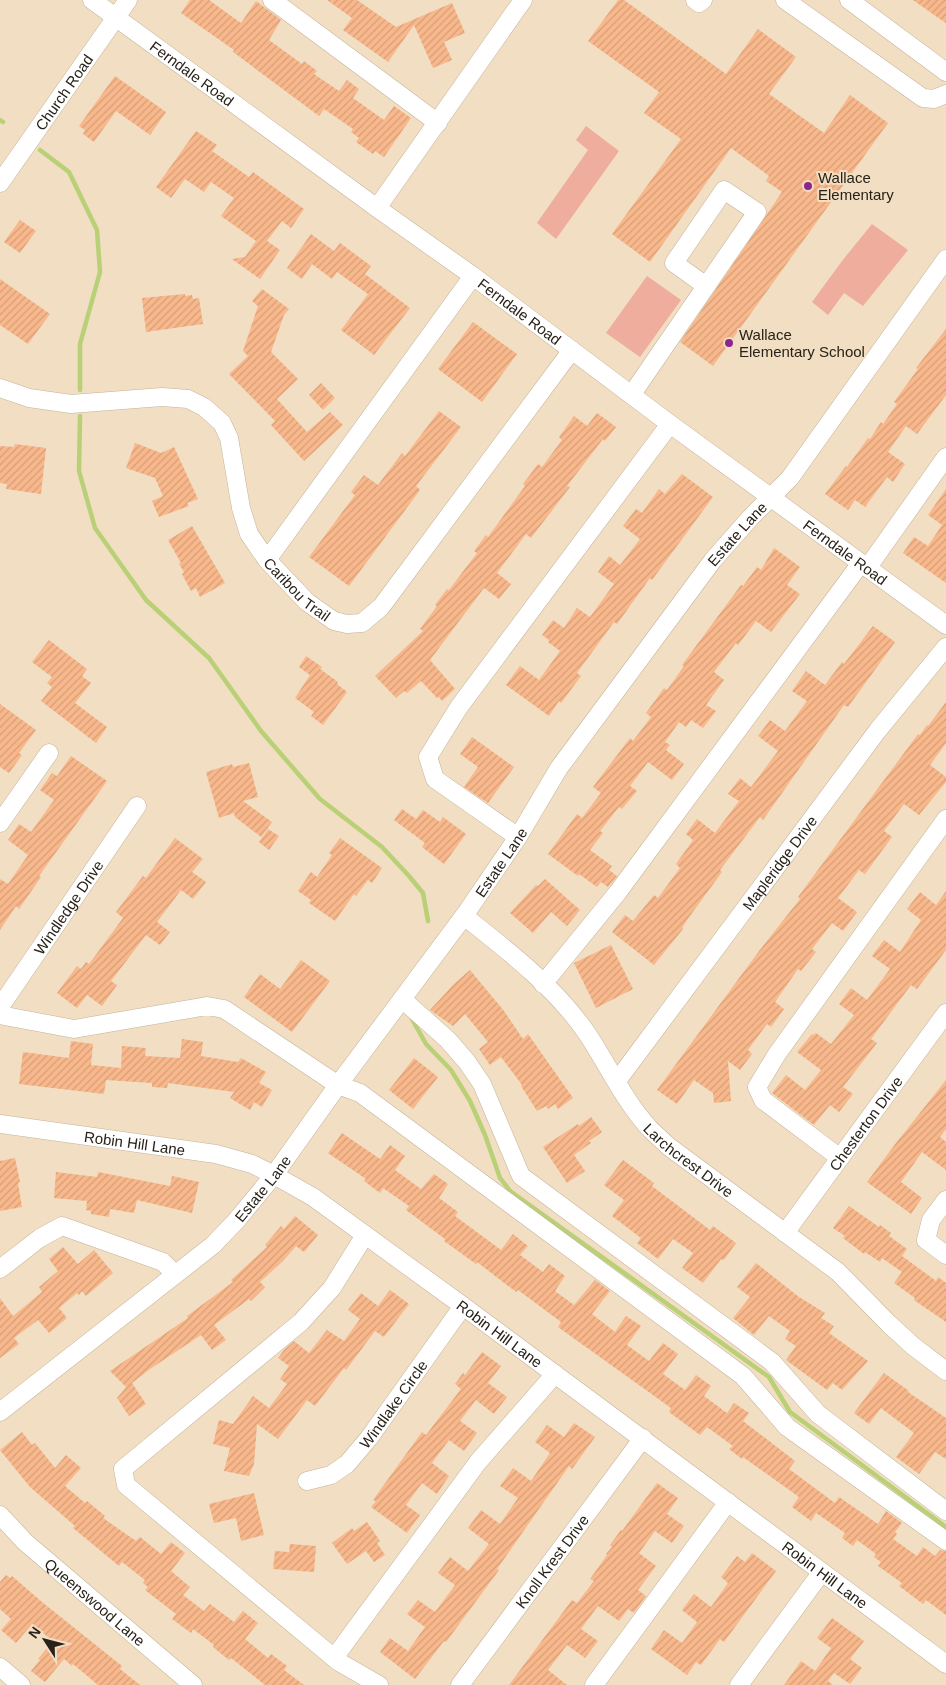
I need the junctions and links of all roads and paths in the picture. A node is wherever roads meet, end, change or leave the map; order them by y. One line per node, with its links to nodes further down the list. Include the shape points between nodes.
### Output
1 (92, 0): 9 (street, Ferndale Road)
2 (128, 0): 9 (street, Church Road)
3 (272, 0): 12 (street)
4 (523, 0): 12 (street)
5 (695, 0): 6 (street, via 699,3)
6 (703, 0)
7 (785, 0): 11 (street, via 923,98 934,99)
8 (849, 0): 10 (street)
9 (116, 18): 13 (street, Church Road); 14 (street, Ferndale Road)
10 (946, 72)
11 (946, 94)
12 (438, 123): 14 (street)
13 (0, 183)
14 (377, 208): 16 (street, Ferndale Road)
15 (946, 259): 23 (street, Estate Lane, via 790,478)
16 (473, 276): 18 (street, Ferndale Road); 24 (street)
17 (706, 286): 17 (street, via 757,212 724,190 674,263); 20 (street)
18 (572, 350): 20 (street, Ferndale Road); 24 (street, Caribou Trail, via 382,608 362,623 334,621 308,602)
19 (0, 388): 24 (street, Caribou Trail, via 29,398 72,404 162,397 188,398 204,407 222,423 229,438 240,508 249,534)
20 (632, 394): 21 (street, Ferndale Road)
21 (670, 424): 23 (street, Ferndale Road); 32 (street, via 459,707 428,757 434,779)
22 (946, 457): 25 (street)
23 (771, 498): 25 (street, Ferndale Road); 32 (street, Estate Lane, via 713,560 559,768)
24 (267, 560)
25 (865, 565): 26 (street, Ferndale Road); 34 (street, via 618,892)
26 (946, 625)
27 (946, 647): 39 (street, Mapleridge Drive, via 878,730)
28 (48, 753): 31 (street)
29 (137, 806): 36 (street, Windledge Drive)
30 (946, 819): 42 (street, via 757,1086 763,1100)
31 (0, 823)
32 (518, 837): 33 (street, Estate Lane)
33 (464, 916): 34 (street, Larchcrest Drive, via 521,961); 35 (street, Estate Lane)
34 (543, 984): 39 (street, Larchcrest Drive, via 585,1031)
35 (402, 999): 40 (street, Estate Lane); 57 (street, via 448,1040 477,1076 521,1176 772,1362 818,1414)
36 (0, 1007)
37 (946, 1013): 42 (street, Chesterton Drive)
38 (0, 1015): 40 (street, via 74,1029 208,1006 224,1008)
39 (617, 1081): 45 (street, Larchcrest Drive, via 648,1127 668,1146)
40 (338, 1086): 43 (street, Estate Lane); 59 (street, via 360,1093 742,1376 788,1427)
41 (0, 1124): 43 (street, Robin Hill Lane, via 216,1154 252,1164)
42 (840, 1158): 45 (street, Chesterton Drive)
43 (274, 1175): 46 (street, Robin Hill Lane, via 313,1197); 49 (street, Estate Lane, via 214,1245)
44 (946, 1200): 47 (street, via 931,1220 926,1240)
45 (786, 1233): 51 (street, Larchcrest Drive, via 838,1272 913,1346)
46 (365, 1235): 50 (street, Robin Hill Lane); 61 (street, via 332,1288 301,1322 123,1469 126,1485)
47 (946, 1255)
48 (0, 1269): 49 (street, via 40,1238 62,1226 163,1262)
49 (175, 1274): 53 (street, Estate Lane)
50 (463, 1306): 52 (street, Robin Hill Lane); 55 (street, Windlake Circle, via 347,1464 331,1475)
51 (946, 1371)
52 (555, 1374): 54 (street, Robin Hill Lane); 61 (street, via 478,1462)
53 (0, 1412)
54 (642, 1438): 56 (street, Robin Hill Lane); 67 (street, Knoll Krest Drive)
55 (307, 1481)
56 (728, 1502): 60 (street, Robin Hill Lane); 68 (street)
57 (946, 1511)
58 (0, 1515): 65 (street, Queenswood Lane, via 25,1542)
59 (946, 1542)
60 (821, 1572): 62 (street, Robin Hill Lane); 69 (street)
61 (334, 1658): 66 (street)
62 (946, 1664)
63 (0, 1667): 64 (street)
64 (21, 1685)
65 (193, 1685)
66 (379, 1685)
67 (460, 1685)
68 (594, 1685)
69 (739, 1685)

